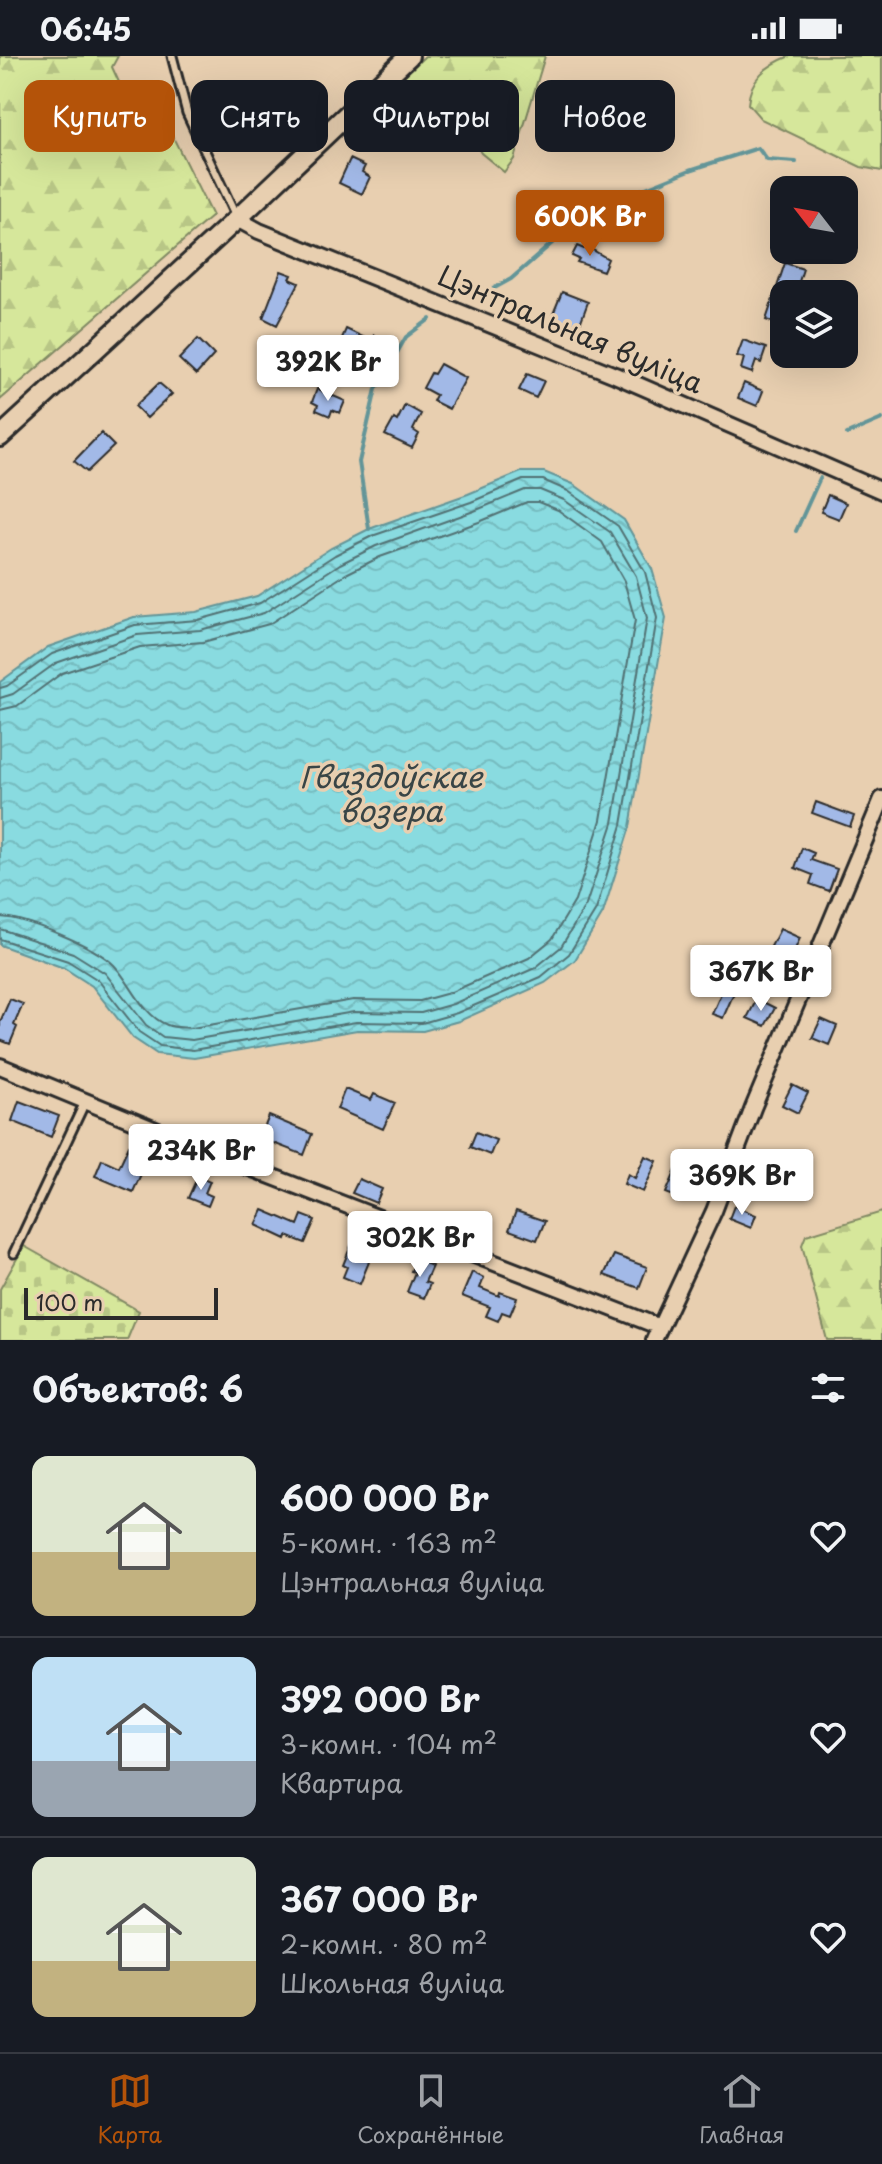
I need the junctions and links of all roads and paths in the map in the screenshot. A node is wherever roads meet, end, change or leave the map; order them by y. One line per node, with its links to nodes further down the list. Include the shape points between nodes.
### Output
1 (172, 56): 3 (lane, via 187,113)
2 (409, 56): 3 (street)
3 (237, 219): 4 (street); 5 (street, Цэнтральная вуліца)
4 (0, 437)
5 (882, 491)
6 (882, 799): 10 (street, via 714,1211)
7 (0, 1066): 8 (street)
8 (85, 1102): 9 (lane); 10 (street)
9 (14, 1253)
10 (657, 1334)

